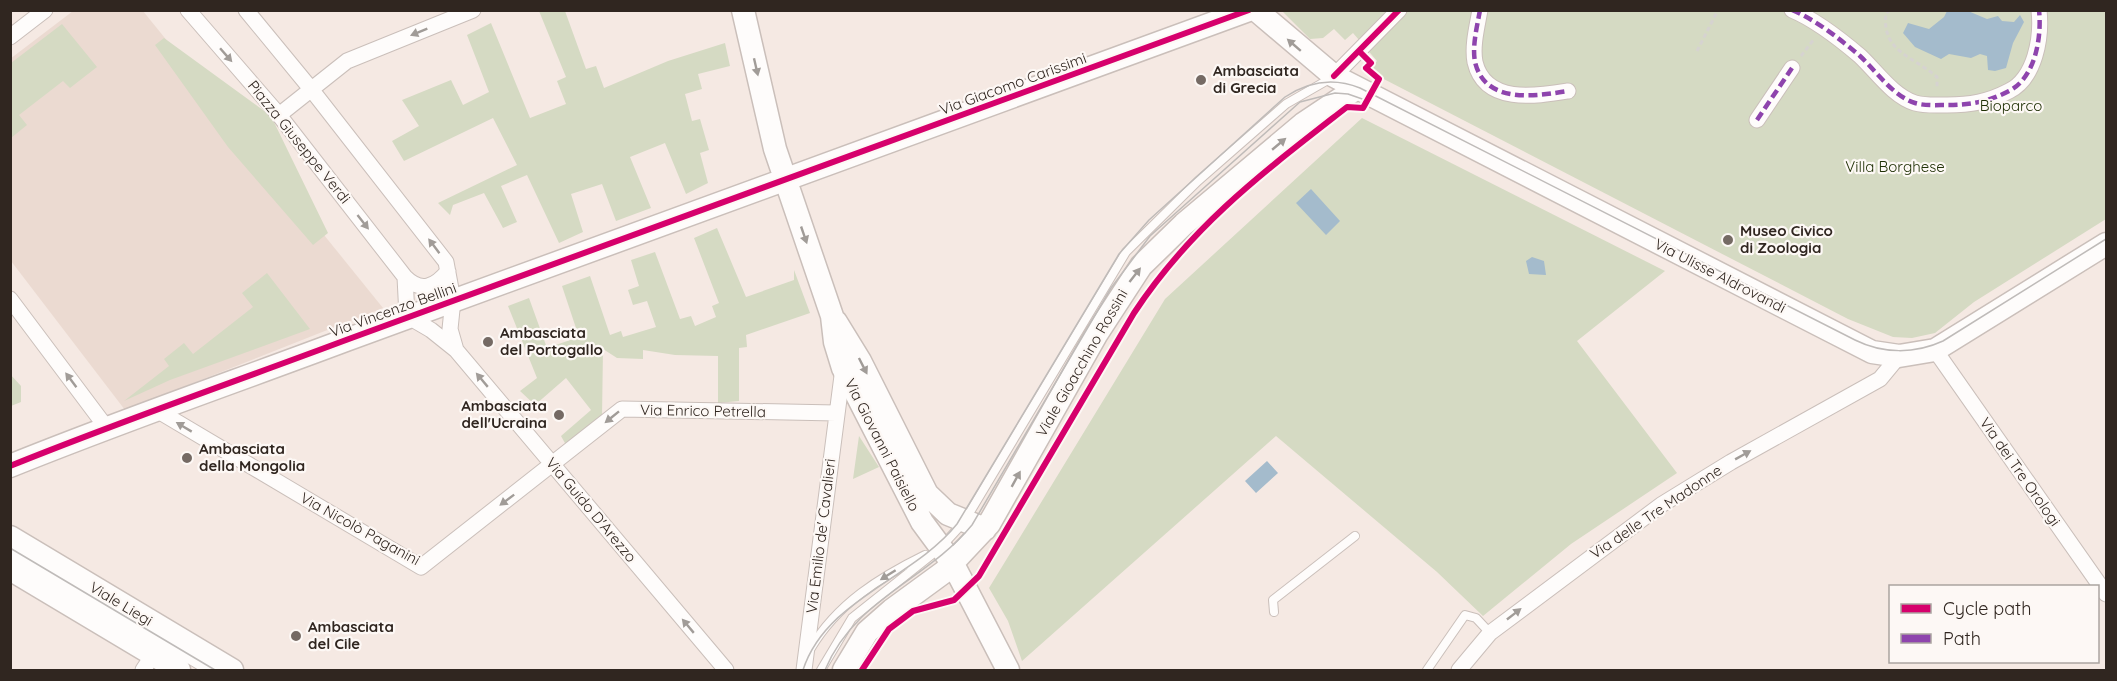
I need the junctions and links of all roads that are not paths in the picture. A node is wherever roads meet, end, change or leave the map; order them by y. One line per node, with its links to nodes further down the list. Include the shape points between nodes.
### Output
1 (45, 10): 12 (street)
2 (188, 10): 18 (street, Piazza Giuseppe Verdi, one-way to 18)
3 (246, 10): 16 (street)
4 (473, 10): 16 (street, one-way to 16, via 347,61)
5 (743, 10): 20 (street, Via Giovanni Paisiello, one-way to 20)
6 (1249, 10): 20 (street, Via Giacomo Carissimi)
7 (1256, 10): 14 (street, Via Ulisse Aldrovandi, one-way to 7)
8 (1399, 10): 14 (street)
9 (1480, 10): 17 (street, via 1475,63 1491,87 1528,98)
10 (1792, 10): 11 (street, via 1859,56 1900,94 1931,105 1982,102 2026,78 2038,39)
11 (2039, 10)
12 (10, 36)
13 (1792, 68): 19 (street)
14 (1334, 76): 15 (street, Via Ulisse Aldrovandi); 37 (lane, Viale Gioacchino Rossini, via 1286,104 1198,181 1126,252)
15 (1357, 88): 30 (street, Via Ulisse Aldrovandi, via 1846,341 1872,352); 37 (street, Viale Gioacchino Rossini, one-way to 15, via 1000,508 1096,335 1141,266 1184,224 1303,124)
16 (311, 89): 18 (street); 22 (street, one-way to 16, via 436,248)
17 (1568, 91)
18 (279, 115): 23 (street, Piazza Giuseppe Verdi, one-way to 23)
19 (1757, 120)
20 (784, 180): 25 (street, Via Vincenzo Bellini); 27 (street, Via Giovanni Paisiello, one-way to 27)
21 (2103, 251): 29 (street, Via Ulisse Aldrovandi)
22 (448, 271): 23 (street, via 426,287); 25 (street)
23 (405, 277): 26 (street)
24 (10, 298): 34 (street, one-way to 24)
25 (453, 300): 26 (street, Via Vincenzo Bellini); 28 (street, via 450,329)
26 (407, 316): 28 (street, Via Guido D'Arezzo); 32 (street, Via Vincenzo Bellini)
27 (832, 316): 31 (street, Via Giovanni Paisiello); 37 (street, Via Giovanni Paisiello, one-way to 37, via 852,346 927,494 944,511)
28 (456, 350): 35 (street, Via Guido D'Arezzo, one-way to 28)
29 (1935, 350): 30 (street, Via Ulisse Aldrovandi); 43 (street, Via dei Tre Orologi)
30 (1899, 356): 45 (street, Via delle Tre Madonne, one-way to 30, via 1661,505 1880,380)
31 (843, 368): 33 (street, Via Emilio de' Cavalieri); 41 (street, Via Giovanni Paisiello, via 922,522)
32 (155, 409): 34 (street, Via Vincenzo Bellini); 35 (street, Via Nicolò Paganini, one-way to 32, via 421,567)
33 (836, 413): 35 (street, Via Enrico Petrella, one-way to 35, via 622,409); 47 (street, Via Emilio de' Cavalieri)
34 (106, 427): 36 (street, Via Vincenzo Bellini)
35 (554, 465): 51 (street, Via Guido D'Arezzo, one-way to 35)
36 (10, 466)
37 (974, 525): 41 (street, Viale Gioacchino Rossini)
38 (1355, 536): 44 (lane, via 1273,600)
39 (10, 537): 50 (street, Viale Liegi)
40 (10, 553): 49 (lane, Viale Liegi)
41 (946, 556): 47 (lane, Viale Gioacchino Rossini, one-way to 47, via 895,571 849,602 830,620); 52 (lane, Viale Gioacchino Rossini, via 852,618); 53 (street, Viale Gioacchino Rossini, via 867,632); 54 (street, Via Giovanni Paisiello)
42 (10, 569): 46 (street, Viale Liegi)
43 (2106, 594)
44 (1274, 612)
45 (1490, 633): 55 (lane, via 1476,618 1465,615); 56 (street, Via delle Tre Madonne)
46 (148, 663): 48 (street, Viale Liegi)
47 (805, 664)
48 (179, 670)
49 (207, 670)
50 (232, 670)
51 (726, 670)
52 (821, 670)
53 (844, 670)
54 (1008, 670)
55 (1427, 670)
56 (1459, 670)

